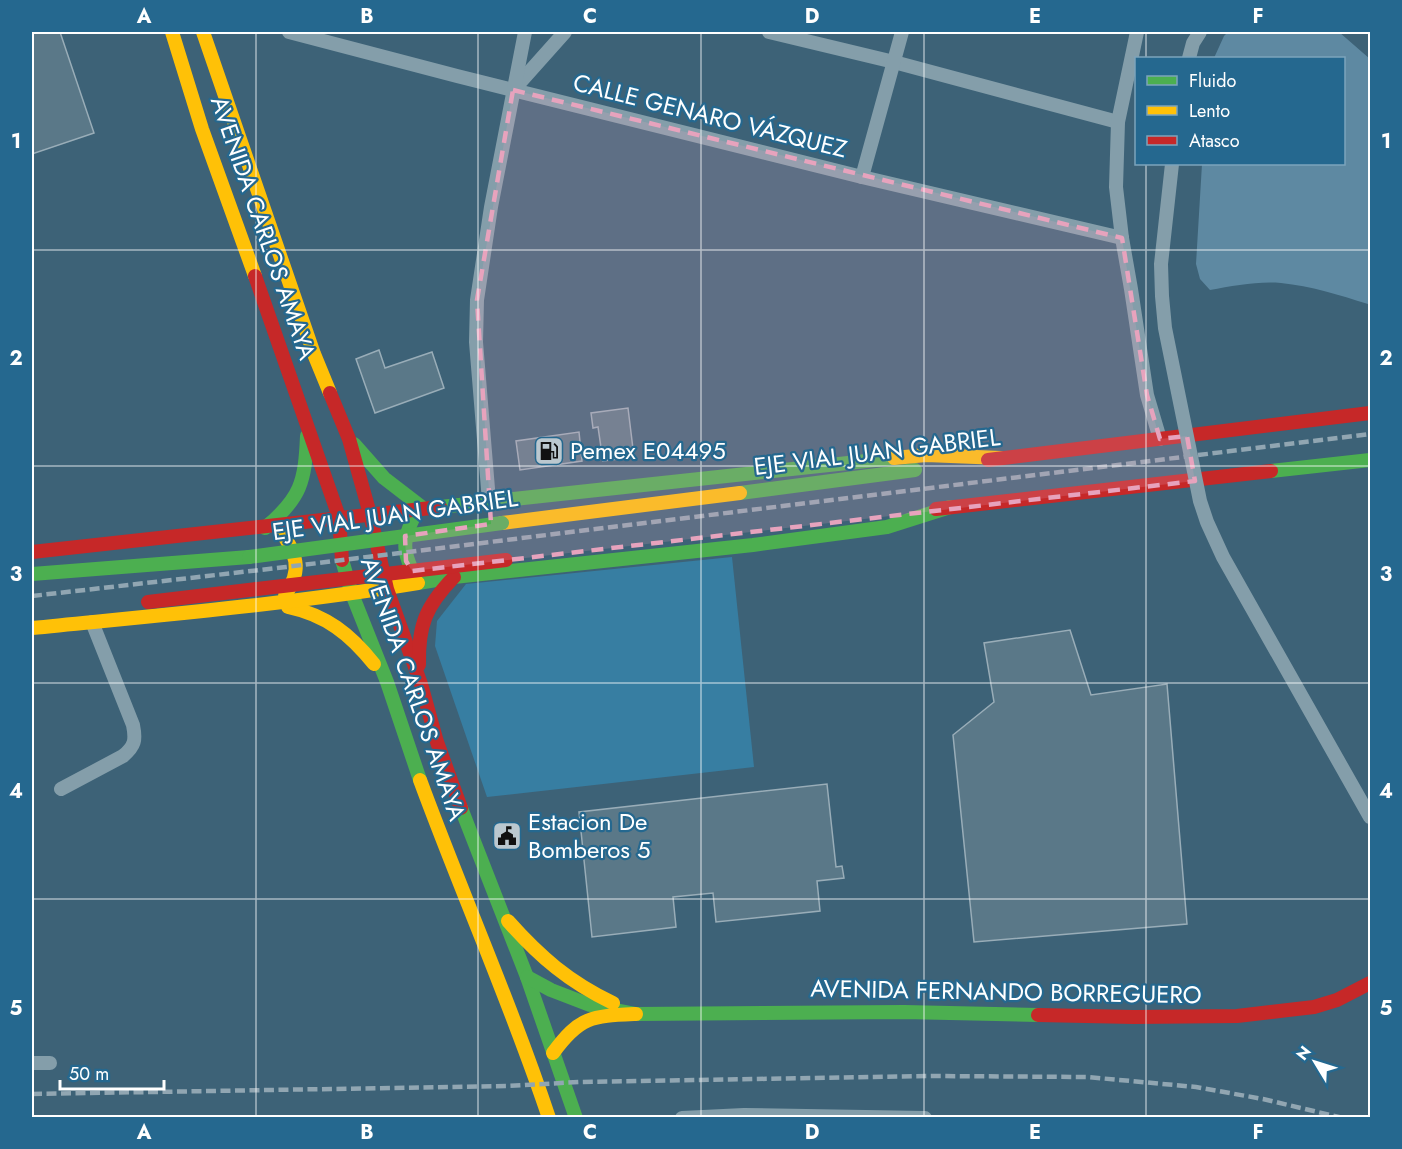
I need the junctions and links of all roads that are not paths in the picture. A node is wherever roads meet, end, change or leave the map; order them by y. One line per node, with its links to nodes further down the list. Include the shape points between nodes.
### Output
1 (172, 32): 18 (main road, AVENIDA CARLOS AMAYA, via 202,129)
2 (203, 32): 19 (main road, AVENIDA CARLOS AMAYA, via 314,354)
3 (289, 32): 12 (street, CALLE GENARO VÁZQUEZ)
4 (525, 32): 12 (street)
5 (565, 32): 12 (street)
6 (769, 32): 11 (street)
7 (902, 32): 11 (street)
8 (1137, 32): 13 (street)
9 (1200, 32): 10 (street)
10 (1189, 57)
11 (894, 62): 13 (street); 15 (street)
12 (513, 90): 15 (street, CALLE GENARO VÁZQUEZ); 23 (street, via 477,300 476,342)
13 (1118, 122): 16 (street, via 1116,187)
14 (1172, 165): 47 (street, bridge, via 1161,264 1162,296 1200,501 1223,557)
15 (862, 177): 16 (street, CALLE GENARO VÁZQUEZ)
16 (1122, 238): 20 (street, via 1147,395)
17 (1371, 413): 20 (main road, EJE VIAL JUAN GABRIEL)
18 (308, 424): 27 (main road, AVENIDA CARLOS AMAYA); 28 (main road, via 302,486)
19 (349, 439): 25 (main road, via 384,478); 26 (main road, AVENIDA CARLOS AMAYA)
20 (1160, 439): 21 (main road, EJE VIAL JUAN GABRIEL)
21 (1001, 458): 23 (main road, via 926,455); 32 (main road, EJE VIAL JUAN GABRIEL, bridge, via 249,557)
22 (1371, 460): 24 (main road)
23 (489, 501): 25 (main road)
24 (950, 507): 29 (main road); 33 (main road, via 887,527)
25 (420, 509): 26 (main road); 34 (main road, via 406,532 403,546)
26 (370, 514): 27 (main road); 35 (main road, AVENIDA CARLOS AMAYA)
27 (339, 517): 28 (main road); 36 (main road, AVENIDA CARLOS AMAYA, via 342,560)
28 (271, 527): 31 (main road); 38 (main road, via 296,558 297,570 292,586)
29 (778, 528)
30 (628, 544): 37 (main road, bridge)
31 (32, 552)
32 (32, 574)
33 (454, 578): 34 (main road); 43 (main road, via 427,609 418,648)
34 (418, 583): 35 (main road)
35 (387, 589): 36 (main road); 43 (main road, AVENIDA CARLOS AMAYA)
36 (352, 594): 38 (main road); 42 (main road, AVENIDA CARLOS AMAYA)
37 (138, 603)
38 (274, 604): 40 (main road); 42 (main road, via 319,614 336,624 349,634)
39 (32, 615): 40 (main road)
40 (91, 615): 41 (main road); 46 (street, via 136,739 123,756)
41 (32, 628)
42 (387, 682): 45 (main road, AVENIDA CARLOS AMAYA)
43 (421, 684): 44 (main road, AVENIDA CARLOS AMAYA)
44 (437, 742): 45 (main road); 48 (main road, AVENIDA CARLOS AMAYA)
45 (410, 753): 49 (main road, AVENIDA CARLOS AMAYA)
46 (61, 789)
47 (1371, 817)
48 (477, 854): 49 (main road); 51 (main road, AVENIDA CARLOS AMAYA)
49 (451, 864): 50 (main road, AVENIDA CARLOS AMAYA)
50 (465, 898): 52 (main road, via 503,956); 58 (main road, AVENIDA CARLOS AMAYA)
51 (502, 915): 52 (main road, AVENIDA CARLOS AMAYA); 54 (main road, via 532,949 575,984)
52 (527, 977): 54 (main road, via 590,1005); 55 (main road, AVENIDA CARLOS AMAYA)
53 (1371, 983): 54 (main road, AVENIDA FERNANDO BORREGUERO, via 1314,1007 1237,1016)
54 (636, 1014): 55 (main road, via 584,1019 570,1029)
55 (553, 1053): 59 (main road, AVENIDA CARLOS AMAYA)
56 (32, 1063): 57 (street)
57 (50, 1063)
58 (549, 1118)
59 (576, 1118)
60 (681, 1118): 61 (street)
61 (925, 1118)

